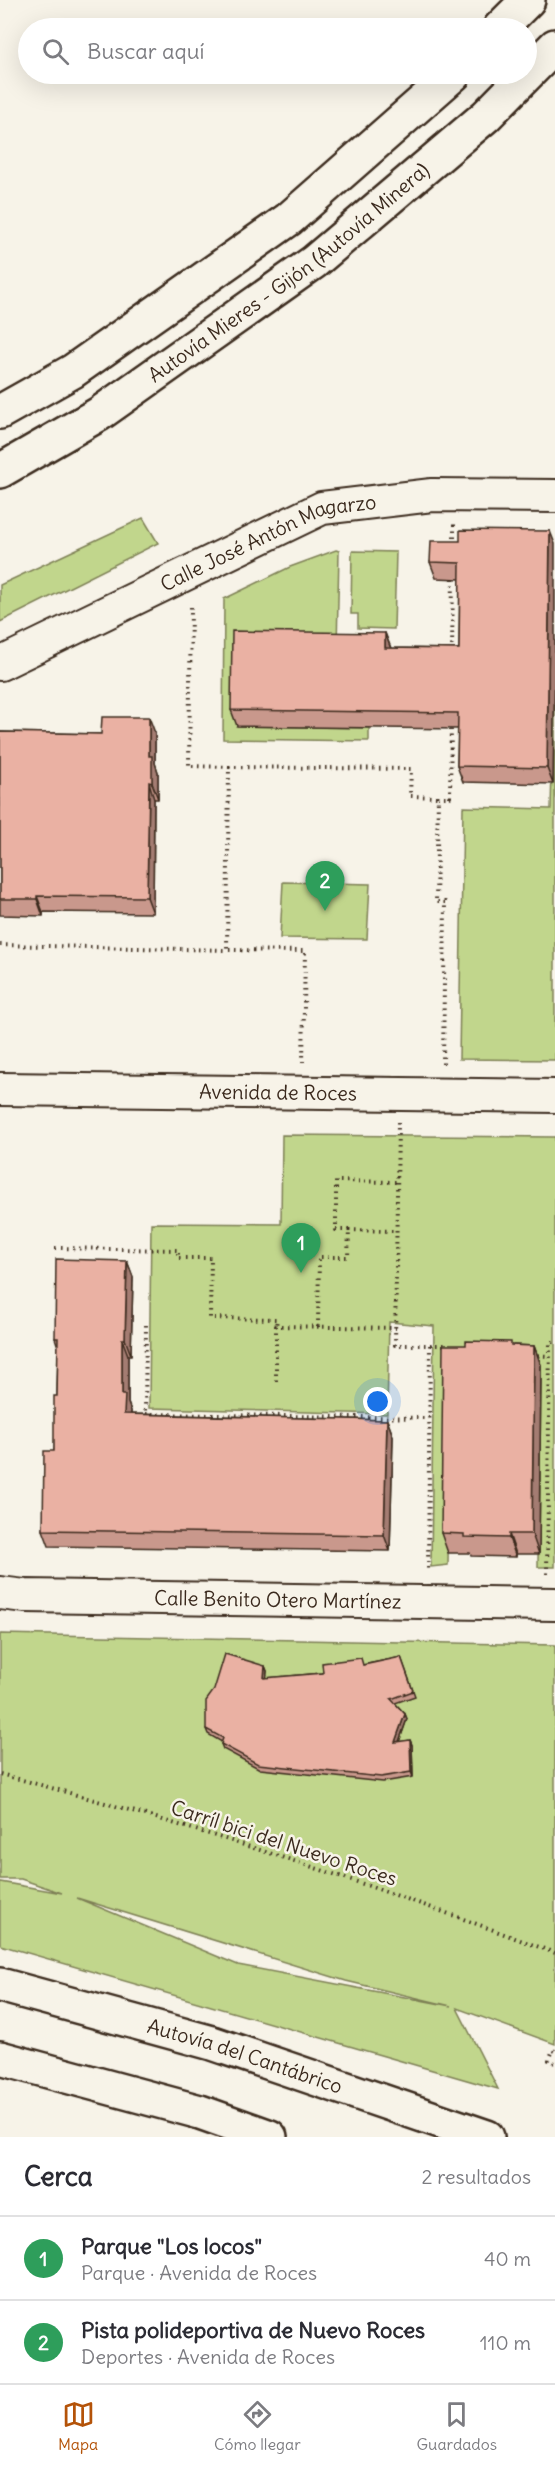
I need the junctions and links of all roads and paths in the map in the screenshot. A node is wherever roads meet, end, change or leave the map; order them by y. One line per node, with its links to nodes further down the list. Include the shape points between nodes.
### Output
1 (528, 0): 2 (highway)
2 (510, 18)
3 (555, 46): 4 (highway, Autovía Mieres - Gijón (Autovía Minera))
4 (537, 64)
5 (443, 84): 7 (highway, via 289,219 73,371)
6 (518, 84): 8 (highway, Autovía Mieres - Gijón (Autovía Minera), via 486,116 314,262 99,414)
7 (0, 412)
8 (0, 471)
9 (555, 496): 15 (street, Calle José Antón Magarzo, via 432,495 322,508)
10 (454, 524): 11 (path)
11 (453, 547)
12 (453, 571): 14 (path)
13 (191, 607): 17 (path, via 189,766)
14 (452, 654)
15 (0, 664)
16 (451, 714): 18 (path, via 450,796)
17 (229, 766): 18 (path, via 411,769 410,796); 20 (path)
18 (438, 796): 22 (path, via 436,902 446,902)
19 (0, 945): 20 (path)
20 (227, 950): 21 (path, via 305,951)
21 (303, 1062)
22 (443, 1064)
23 (0, 1089): 24 (street, Avenida de Roces)
24 (555, 1096)
25 (398, 1121): 26 (path)
26 (397, 1182): 27 (path, via 336,1181 336,1230); 28 (path)
27 (349, 1230): 28 (path); 32 (path, via 348,1257 319,1257)
28 (396, 1231): 33 (path)
29 (55, 1248): 31 (path, via 178,1250 178,1258 211,1258 210,1318 277,1319)
30 (146, 1325): 40 (path, via 145,1414)
31 (276, 1326): 32 (path); 39 (path)
32 (318, 1327): 33 (path)
33 (396, 1328): 35 (path, via 395,1345)
34 (555, 1342): 38 (path, via 550,1342)
35 (430, 1345): 36 (path); 40 (path)
36 (451, 1345)
37 (527, 1355): 38 (path)
38 (550, 1356): 42 (path)
39 (276, 1381)
40 (429, 1418): 41 (path)
41 (428, 1572)
42 (547, 1574)
43 (0, 1593): 44 (street, Calle Benito Otero Martínez)
44 (555, 1604)
45 (0, 1774): 46 (path, Carríl bici del Nuevo Roces, via 110,1803 410,1899)
46 (555, 1953)
47 (0, 1985): 52 (highway, Autovía del Cantábrico, via 212,2043)
48 (555, 2051): 50 (path, via 549,2060)
49 (0, 2058): 51 (highway, via 200,2112)
50 (555, 2063)
51 (270, 2137)
52 (487, 2137)

